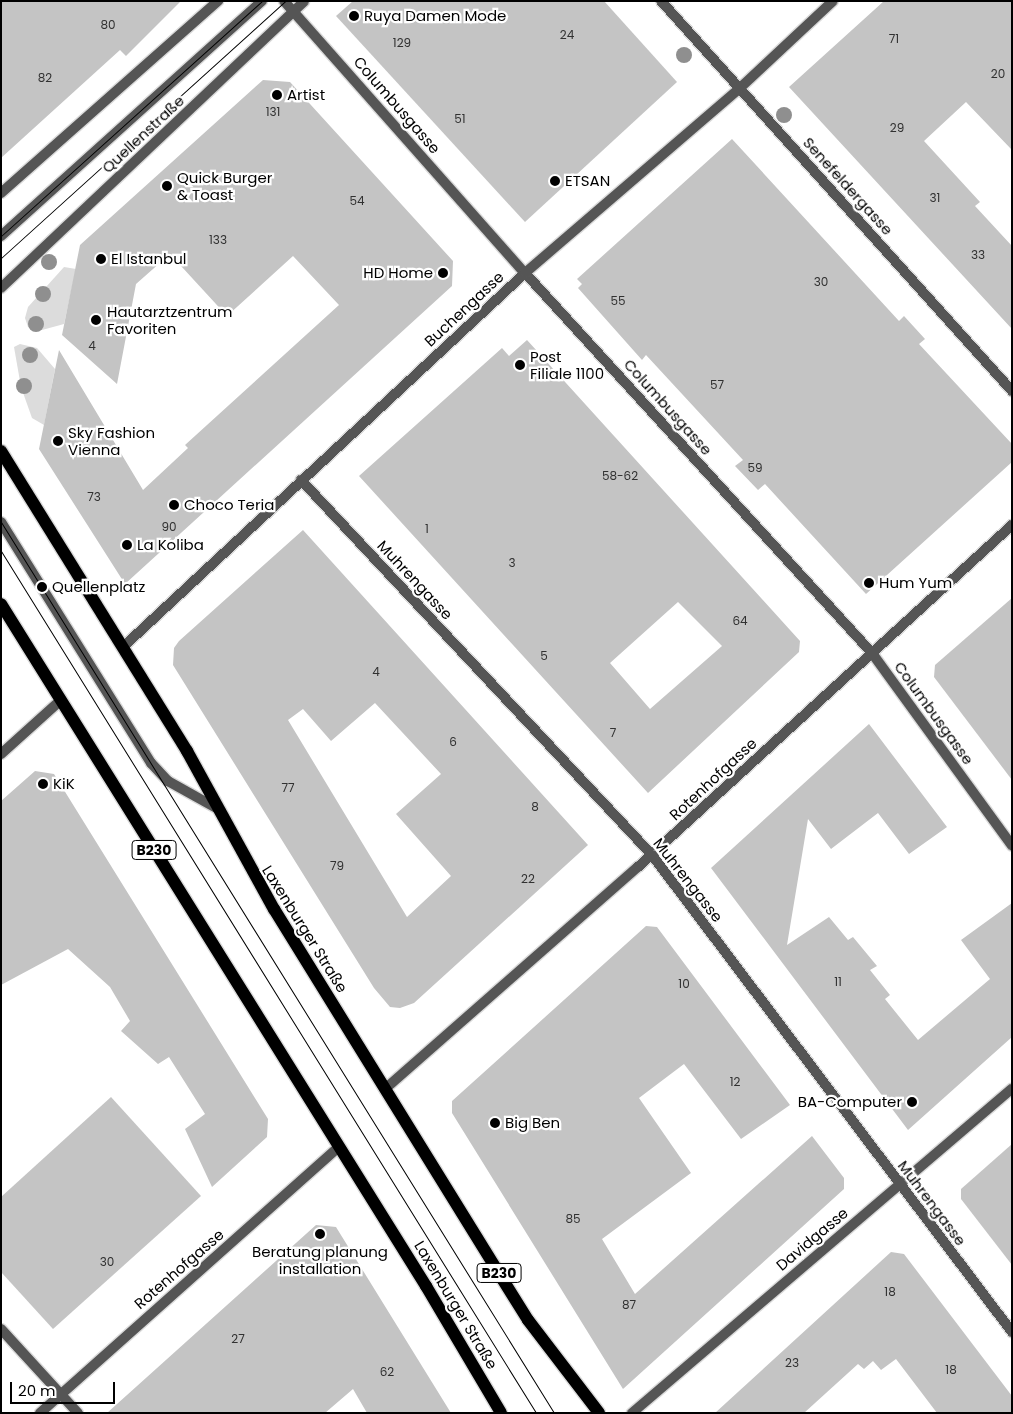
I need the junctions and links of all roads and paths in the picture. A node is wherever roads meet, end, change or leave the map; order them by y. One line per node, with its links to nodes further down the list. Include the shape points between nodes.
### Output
1 (218, 1): 9 (street)
2 (262, 1): 10 (street)
3 (284, 1): 7 (street, Columbusgasse)
4 (304, 1): 7 (street, Quellenstraße)
5 (661, 1): 8 (street, Senefeldergasse)
6 (832, 1): 8 (street, Buchengasse)
7 (295, 12): 11 (street, Columbusgasse); 12 (street, Quellenstraße)
8 (740, 88): 11 (street, Buchengasse); 13 (street, Senefeldergasse)
9 (1, 193)
10 (1, 236)
11 (526, 273): 15 (street, Buchengasse); 20 (street, Columbusgasse)
12 (1, 288)
13 (1012, 391)
14 (1, 451): 19 (main road, Laxenburger Straße / B230)
15 (300, 480): 19 (street, Buchengasse); 25 (street, Muhrengasse)
16 (1, 522): 23 (street, via 151,764 168,781)
17 (1012, 525): 20 (street, Rotenhofgasse)
18 (1, 604): 21 (main road, Laxenburger Straße / B230)
19 (123, 647): 23 (main road, Laxenburger Straße / B230)
20 (872, 653): 24 (street, Columbusgasse); 25 (street, Rotenhofgasse)
21 (61, 700): 22 (street); 28 (main road, Laxenburger Straße / B230)
22 (1, 754)
23 (218, 809): 26 (main road, Laxenburger Straße / B230, via 255,878)
24 (1012, 846)
25 (652, 855): 26 (street, Rotenhofgasse); 29 (street, Muhrengasse)
26 (385, 1089): 36 (main road, Laxenburger Straße / B230, via 528,1320)
27 (1012, 1089): 29 (street, Davidgasse)
28 (339, 1147): 32 (street, Rotenhofgasse); 35 (main road, Laxenburger Straße / B230)
29 (900, 1184): 31 (street, Muhrengasse); 37 (street, Davidgasse)
30 (1, 1329): 32 (street)
31 (1012, 1332)
32 (61, 1394): 33 (street, Rotenhofgasse); 34 (street)
33 (40, 1413)
34 (78, 1413)
35 (501, 1413)
36 (598, 1413)
37 (632, 1413)

